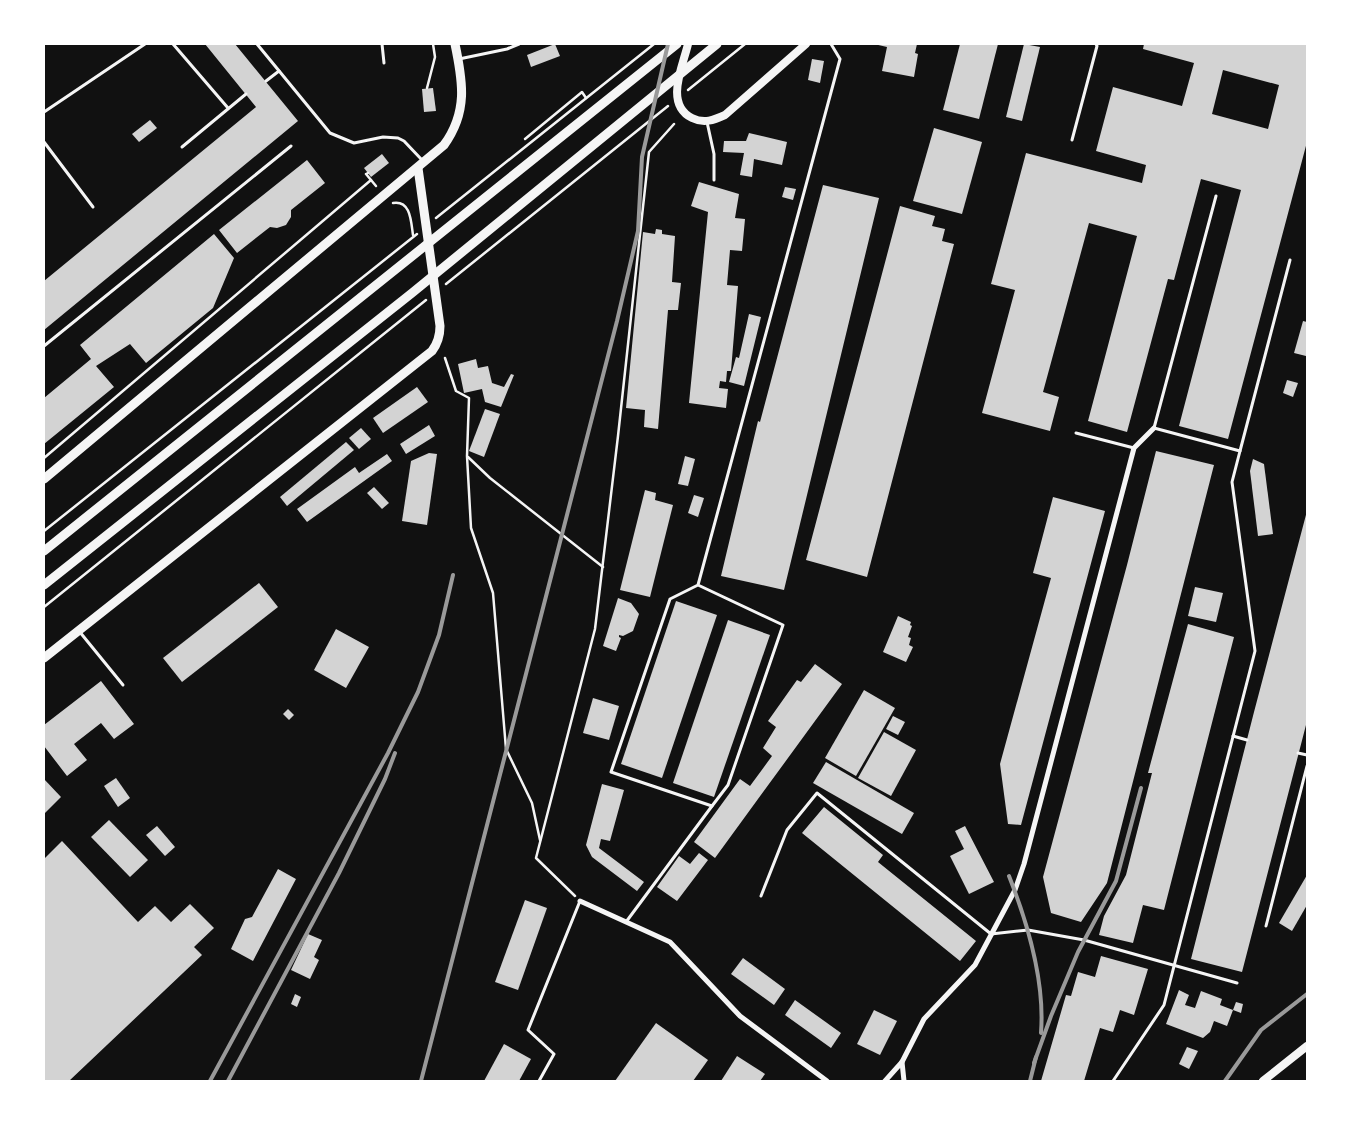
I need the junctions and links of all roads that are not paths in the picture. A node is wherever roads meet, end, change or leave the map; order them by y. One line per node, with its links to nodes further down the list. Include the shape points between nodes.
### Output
1 (145, 44): 19 (lane)
2 (173, 44): 18 (lane)
3 (257, 44): 15 (lane)
4 (382, 44): 14 (lane)
5 (455, 44): 13 (main road)
6 (519, 44): 13 (lane)
7 (676, 44): 36 (main road)
8 (688, 44): 20 (street, via 677,100 685,114 695,120)
9 (717, 44): 37 (main road, via 412,293)
10 (806, 44): 20 (street, via 725,115)
11 (831, 44): 38 (lane, via 840,59)
12 (1096, 44): 21 (lane)
13 (458, 59): 25 (main road, via 462,94 457,124 444,145)
14 (384, 63)
15 (279, 71): 16 (lane); 25 (lane, via 330,133 354,143 384,137 398,138 404,141)
16 (266, 81)
17 (246, 94): 18 (lane)
18 (228, 108): 24 (lane)
19 (44, 112)
20 (707, 121): 26 (lane, via 714,154)
21 (1072, 140)
22 (44, 142): 28 (lane)
23 (291, 146): 30 (lane)
24 (182, 147)
25 (421, 166): 35 (main road); 39 (main road, via 440,326 432,351)
26 (714, 180)
27 (1216, 196): 31 (lane)
28 (93, 207)
29 (1290, 260): 34 (lane)
30 (44, 346)
31 (1154, 428): 33 (street); 34 (lane)
32 (1076, 434): 33 (lane)
33 (1134, 448): 52 (street, via 1024,864)
34 (1240, 451): 42 (lane, via 1232,482 1255,651)
35 (44, 479)
36 (44, 551)
37 (44, 585)
38 (698, 585): 47 (lane, via 784,625 728,785); 47 (lane, via 670,599 611,772)
39 (78, 631): 40 (main road); 41 (lane)
40 (44, 658)
41 (123, 685)
42 (1233, 736): 43 (lane); 53 (lane)
43 (1247, 740)
44 (1298, 753): 45 (lane)
45 (1307, 755)
46 (1307, 766): 51 (lane)
47 (712, 806): 50 (lane)
48 (762, 896): 52 (lane, via 787,830 817,793)
49 (580, 901): 50 (street); 57 (lane, via 528,1030 554,1054)
50 (626, 922): 58 (street, via 670,942 740,1016)
51 (1266, 926)
52 (991, 934): 53 (lane, via 1028,930 1084,940); 56 (street, via 975,965 924,1019)
53 (1174, 965): 54 (lane); 61 (lane, via 1164,1005)
54 (1237, 982)
55 (1307, 1046): 62 (street)
56 (902, 1062): 59 (street); 60 (street)
57 (539, 1081)
58 (826, 1081)
59 (885, 1081)
60 (904, 1081)
61 (1113, 1081)
62 (1263, 1081)

